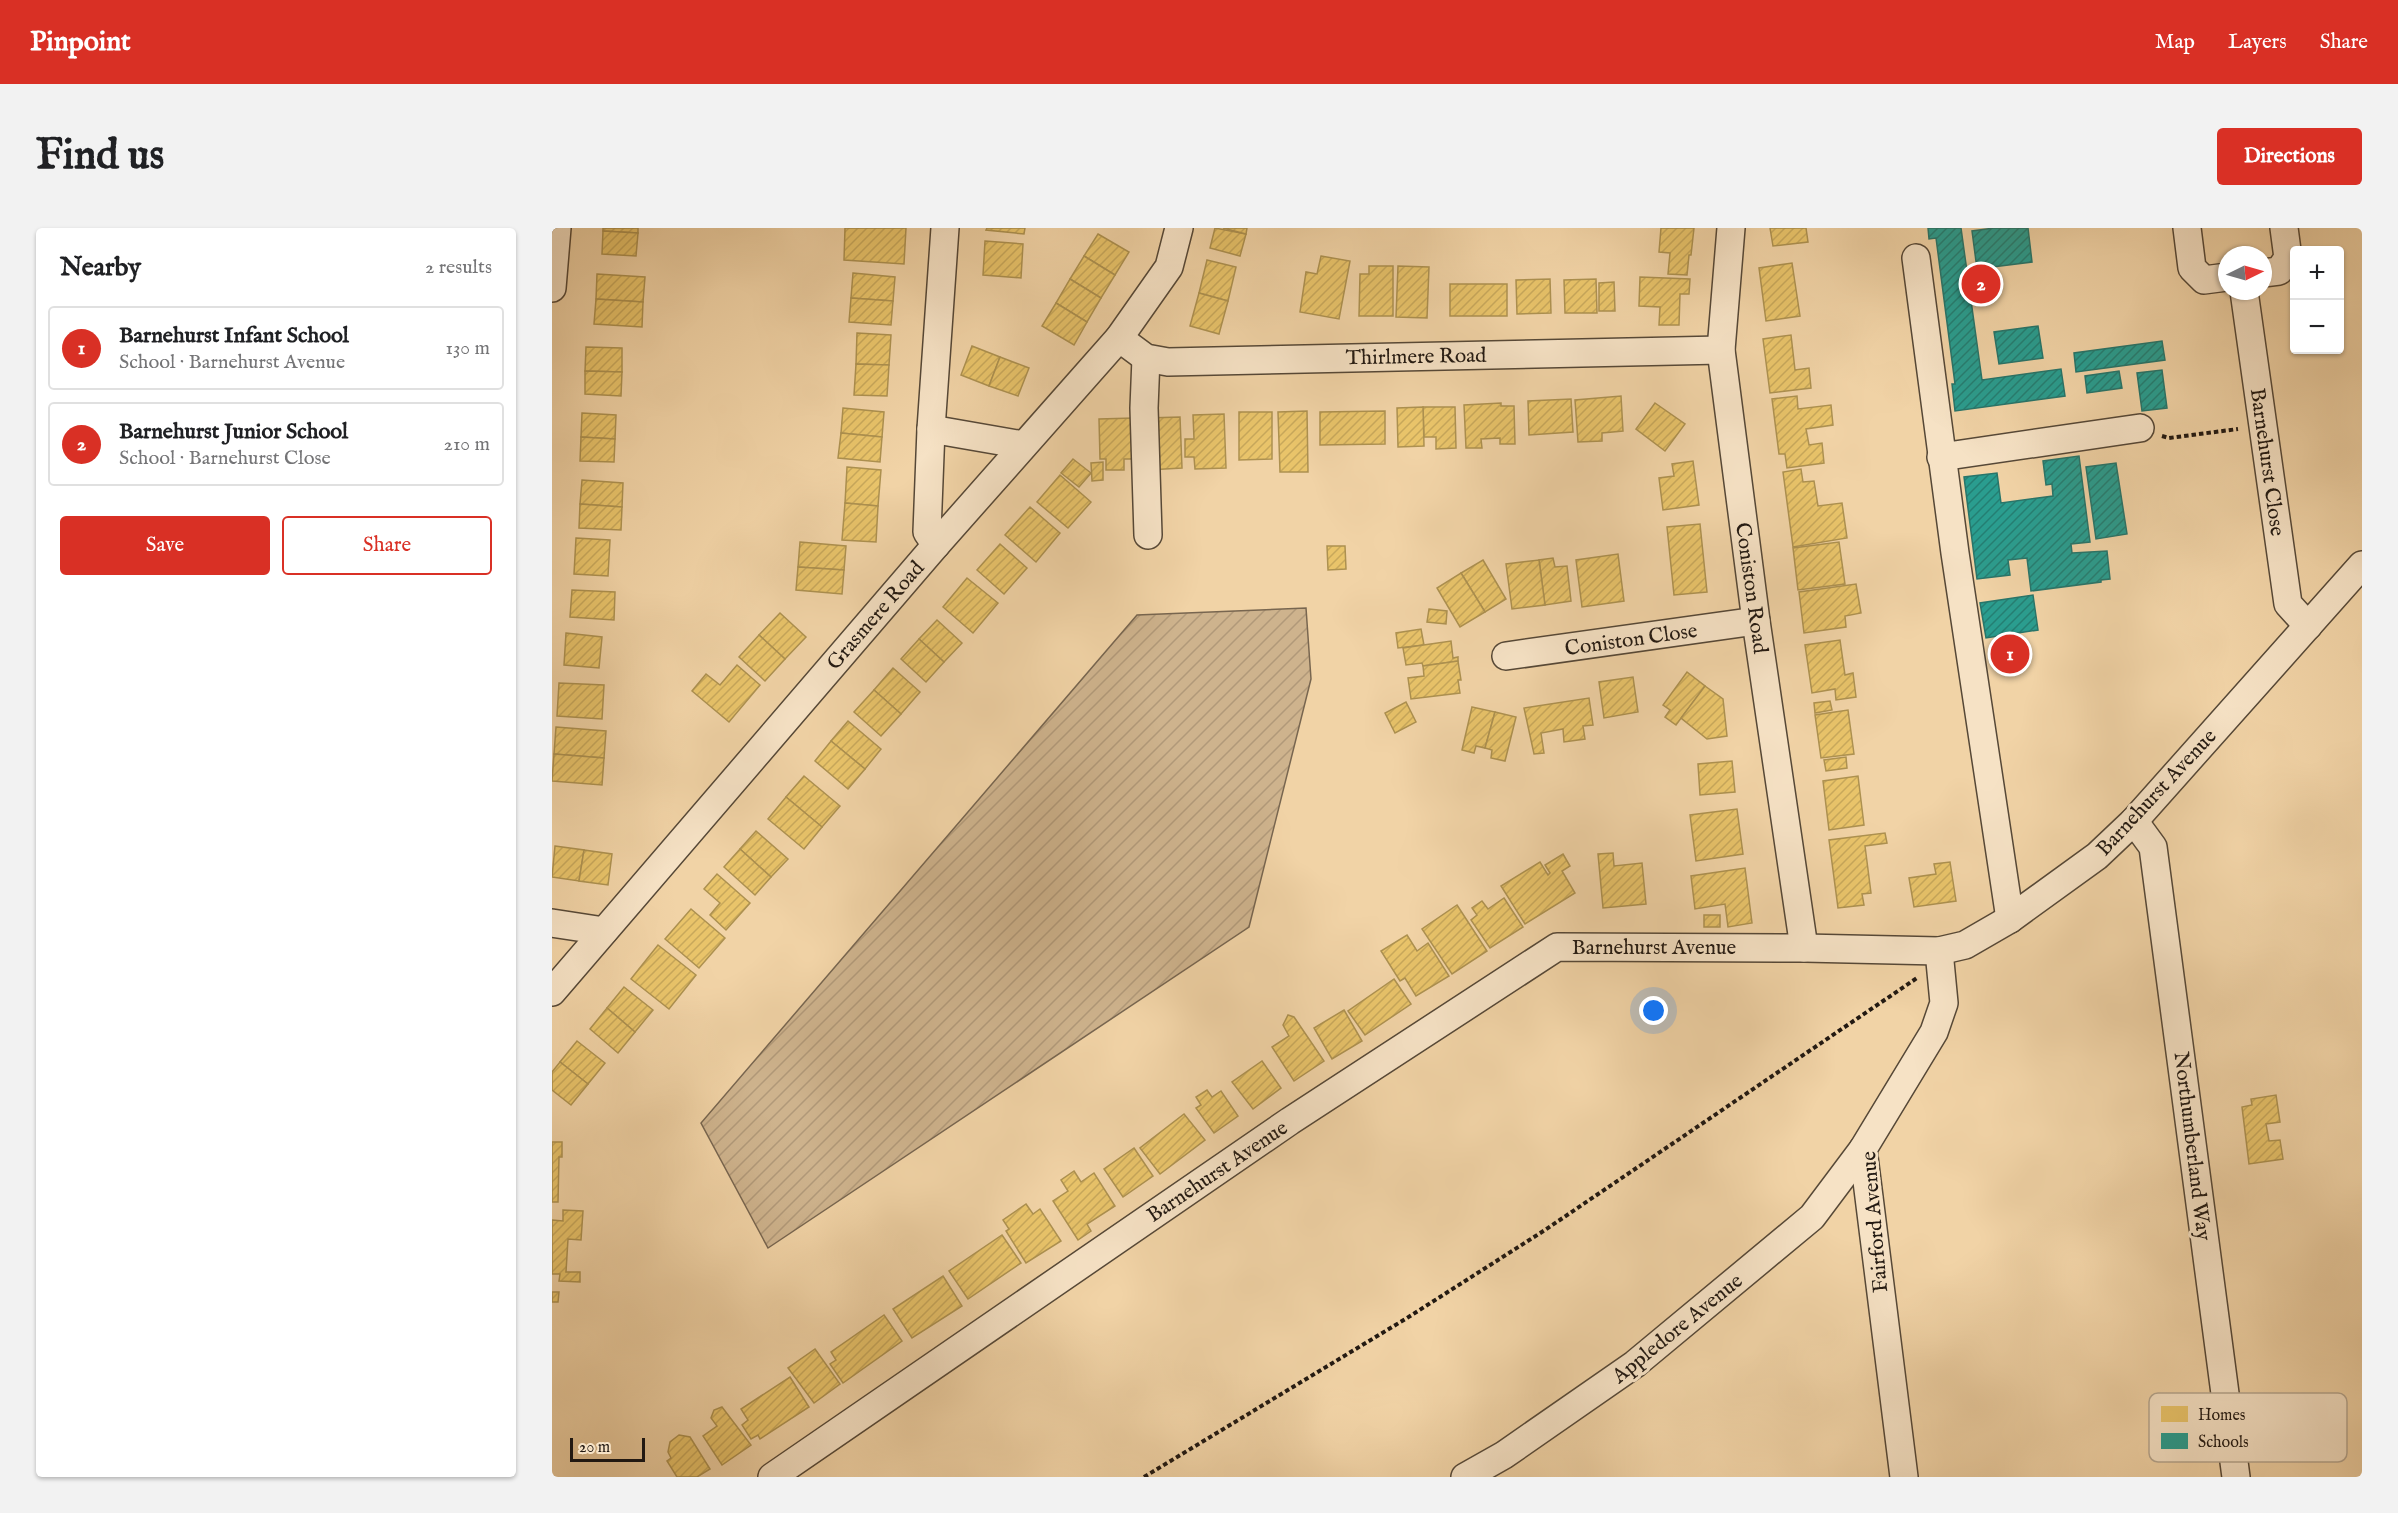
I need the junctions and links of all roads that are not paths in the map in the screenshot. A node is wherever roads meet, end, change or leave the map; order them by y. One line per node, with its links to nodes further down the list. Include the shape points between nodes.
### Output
1 (557, 228): 10 (street)
2 (945, 228): 16 (street)
3 (1179, 228): 12 (street, Grasmere Road, via 1169,267)
4 (1731, 228): 13 (street, Coniston Road)
5 (2187, 228): 9 (street, via 2192,268 2204,280)
6 (2284, 228): 8 (street, via 2288,258 2279,271)
7 (1916, 258): 18 (street)
8 (2272, 272)
9 (2218, 278)
10 (552, 288)
11 (2245, 300): 23 (street, Barnehurst Close, via 2288,604)
12 (1119, 338): 14 (street, Thirlmere Road); 17 (street, Grasmere Road)
13 (1721, 350): 14 (street, Thirlmere Road, via 1168,362); 22 (street, Coniston Road)
14 (1146, 358): 19 (street)
15 (2140, 428): 18 (street)
16 (932, 429): 17 (street); 20 (street, via 927,532)
17 (1023, 445): 20 (street, Grasmere Road)
18 (1941, 457): 26 (street)
19 (1148, 535)
20 (936, 545): 28 (street, Grasmere Road)
21 (2362, 565): 23 (street, Barnehurst Avenue)
22 (1756, 621): 24 (street, Coniston Close); 29 (street, Coniston Road)
23 (2308, 626): 25 (street, Barnehurst Avenue)
24 (1506, 656)
25 (2134, 821): 26 (street, Barnehurst Avenue, via 2097,856); 33 (street, Northumberland Way, via 2153,847)
26 (2010, 919): 30 (street, Barnehurst Avenue)
27 (552, 923): 28 (street)
28 (604, 931): 31 (street, Grasmere Road)
29 (1804, 948): 30 (street, Barnehurst Avenue); 35 (street, Barnehurst Avenue, via 1557,947 1290,1121)
30 (1940, 957): 32 (street, Fairford Avenue, via 1944,1003 1934,1032)
31 (552, 992)
32 (1863, 1149): 36 (street, Appledore Avenue, via 1812,1217 1635,1364 1504,1455); 37 (street, Fairford Avenue)
33 (2225, 1393)
34 (2234, 1462): 38 (street, Northumberland Way)
35 (772, 1477)
36 (1465, 1477)
37 (1904, 1477)
38 (2236, 1477)

